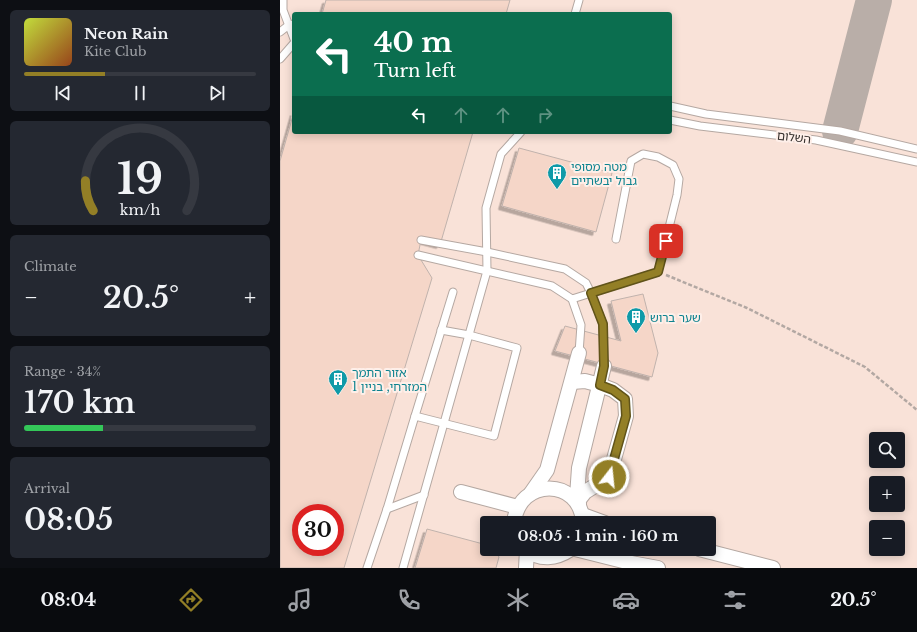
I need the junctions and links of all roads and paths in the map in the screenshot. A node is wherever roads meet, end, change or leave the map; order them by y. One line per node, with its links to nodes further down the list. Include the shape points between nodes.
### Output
1 (283, 0): 4 (lane, via 283,10)
2 (579, 0): 3 (lane)
3 (576, 12)
4 (291, 25): 5 (lane)
5 (280, 32)
6 (292, 45): 7 (lane)
7 (280, 59)
8 (672, 106): 11 (lane, via 706,114 840,131)
9 (672, 120): 12 (lane, השלום, via 816,140)
10 (519, 134): 15 (lane, via 501,154 486,208)
11 (917, 149)
12 (917, 162)
13 (421, 240): 15 (lane)
14 (616, 240): 18 (lane, via 631,161 643,154 658,157 673,165 679,179 677,195)
15 (487, 252): 17 (lane); 20 (lane, via 565,269 586,283)
16 (418, 255): 17 (lane)
17 (487, 271): 21 (lane, via 552,286); 23 (lane)
18 (658, 272): 20 (lane); 28 (path, via 747,308 865,367)
19 (453, 292): 22 (lane)
20 (591, 293): 21 (lane); 25 (lane, via 603,324)
21 (572, 299): 24 (lane, via 581,325)
22 (441, 330): 23 (lane); 29 (lane)
23 (469, 335): 30 (lane); 30 (lane, via 517,348 494,436)
24 (579, 353): 26 (street)
25 (604, 366): 27 (street)
26 (572, 382): 27 (street, via 585,380); 32 (street, via 547,470)
27 (600, 385): 36 (street, via 580,468); 36 (street, via 625,399 626,416 609,477 585,492)
28 (917, 410)
29 (415, 416): 30 (lane); 35 (lane)
30 (444, 423): 33 (lane)
31 (461, 492): 34 (street)
32 (531, 493): 34 (street); 36 (street, via 549,488 558,490 570,496)
33 (424, 495): 35 (lane); 46 (lane)
34 (518, 507): 37 (street)
35 (387, 509): 45 (lane)
36 (581, 511): 38 (street)
37 (514, 516)
38 (591, 516)
39 (716, 553): 50 (street)
40 (526, 556): 47 (street)
41 (538, 556): 42 (street)
42 (556, 556)
43 (563, 556): 48 (street)
44 (603, 556): 49 (street)
45 (367, 568)
46 (403, 568)
47 (526, 568)
48 (552, 568)
49 (658, 568)
50 (773, 568)

